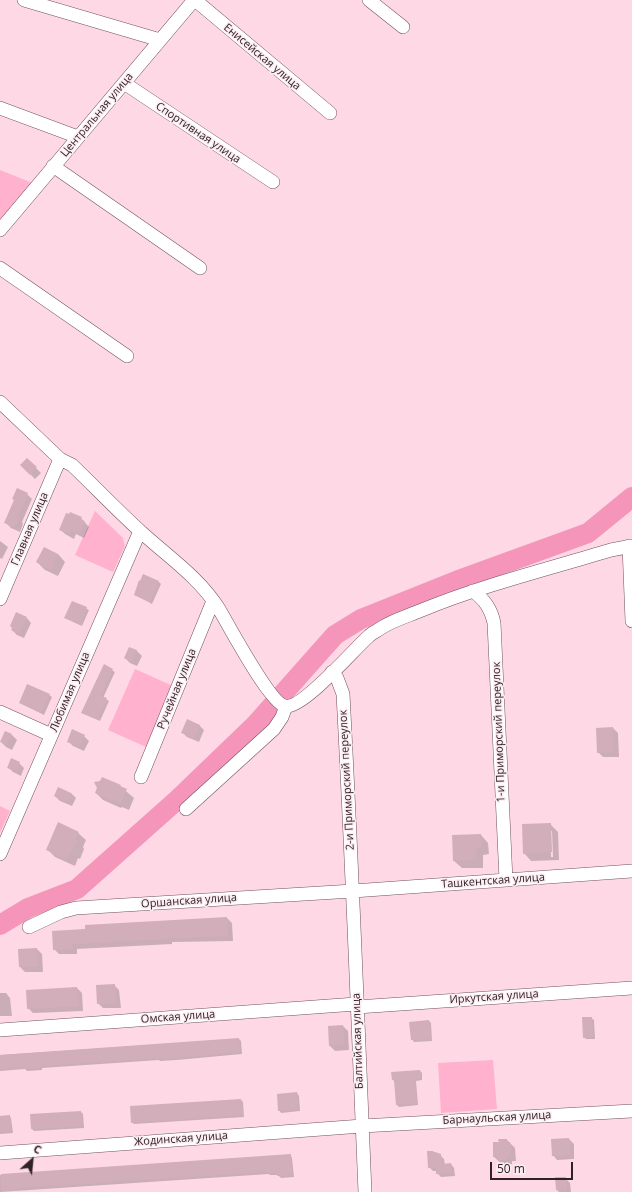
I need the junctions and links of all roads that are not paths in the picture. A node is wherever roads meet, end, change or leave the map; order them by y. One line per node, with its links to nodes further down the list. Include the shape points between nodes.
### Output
1 (24, 0): 5 (street)
2 (195, 0): 5 (street, Центральная улица); 8 (street, Енисейская улица)
3 (369, 0): 4 (street)
4 (403, 27)
5 (160, 40): 6 (street, Центральная улица)
6 (124, 83): 9 (street, Центральная улица); 11 (street, Спортивная улица)
7 (0, 108): 9 (street)
8 (330, 113)
9 (78, 137): 10 (street, Центральная улица)
10 (53, 166): 12 (street, Центральная улица); 14 (street)
11 (273, 182)
12 (0, 229)
13 (0, 268): 15 (street)
14 (200, 268)
15 (127, 356)
16 (0, 402): 17 (street)
17 (60, 459): 18 (street, via 72,466); 21 (street, Главная улица)
18 (140, 531): 22 (street, via 190,575); 27 (street, Любимая улица)
19 (630, 546): 20 (street); 23 (street)
20 (473, 591): 24 (street, via 385,625 370,635); 32 (street, 1-и Приморский переулок, via 488,605 494,623)
21 (0, 599)
22 (213, 601): 25 (street, via 265,687); 28 (street, Ручейная улица)
23 (632, 621)
24 (332, 672): 25 (street, via 292,706); 33 (street, 2-и Приморский переулок, via 343,694)
25 (279, 702): 29 (street, via 282,717 274,729)
26 (0, 712): 27 (street)
27 (51, 735): 30 (street, Любимая улица)
28 (141, 777)
29 (186, 809)
30 (0, 854)
31 (632, 872): 32 (street, Ташкентская улица)
32 (506, 880): 33 (street, Ташкентская улица)
33 (353, 891): 34 (street, Оршанская улица, via 76,908); 36 (street, Балтийская улица)
34 (29, 927)
35 (632, 988): 36 (street, Иркутская улица)
36 (357, 1005): 37 (street, Омская улица); 39 (street, Балтийская улица)
37 (0, 1030)
38 (632, 1111): 39 (street, Барнаульская улица)
39 (362, 1126): 40 (street, Жодинская улица); 41 (street, Балтийская улица)
40 (0, 1153)
41 (365, 1192)

